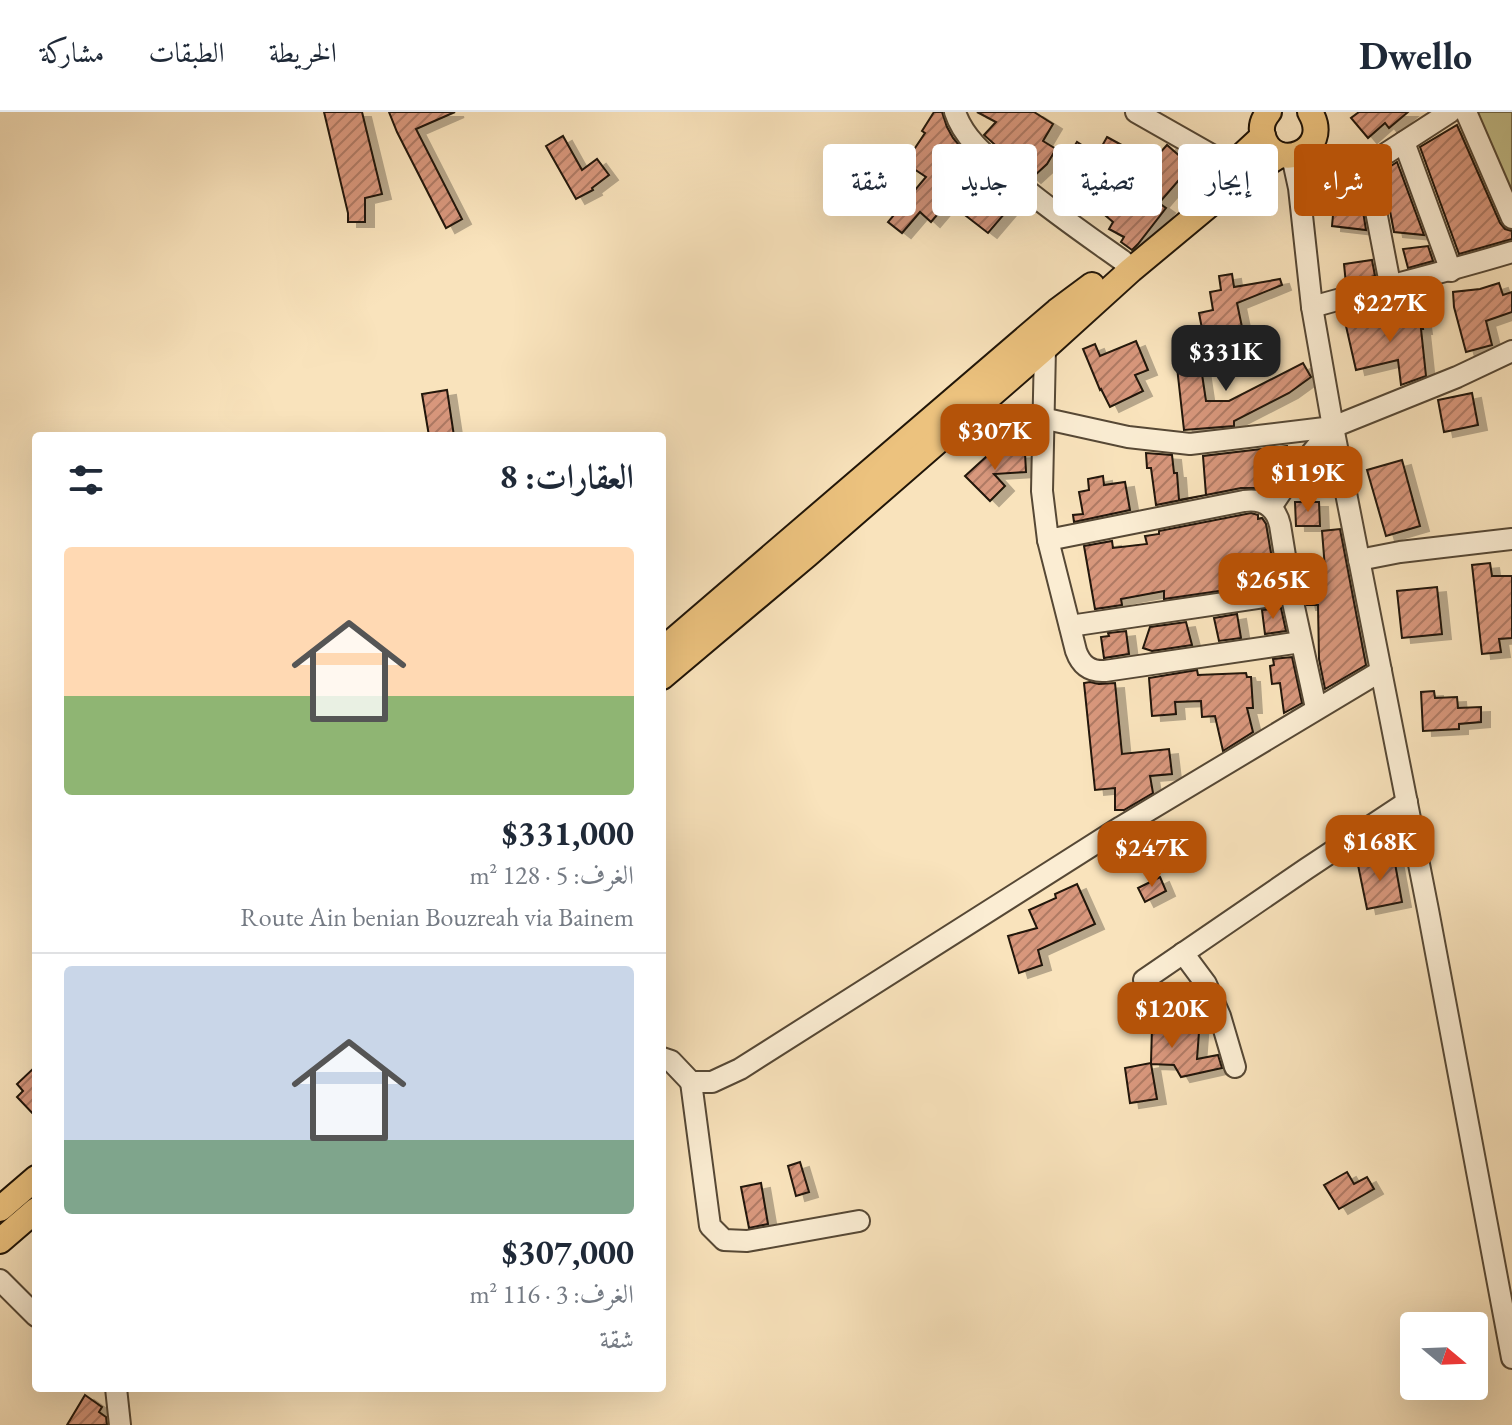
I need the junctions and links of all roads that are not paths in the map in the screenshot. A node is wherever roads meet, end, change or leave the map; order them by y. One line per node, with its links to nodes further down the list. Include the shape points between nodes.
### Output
1 (955, 112): 15 (street, via 980,151)
2 (1136, 112): 9 (street)
3 (1269, 112): 7 (main road)
4 (1450, 112): 8 (street)
5 (1466, 112): 13 (street)
6 (1318, 119): 11 (main road, via 1312,144)
7 (1263, 136): 10 (main road); 11 (main road, via 1273,151)
8 (1404, 142): 16 (street); 17 (street, via 1370,170)
9 (1192, 144)
10 (1254, 144)
11 (1286, 156): 18 (street, via 1299,188); 19 (main road, via 1232,186)
12 (1178, 213): 15 (main road)
13 (1512, 218)
14 (1512, 252): 16 (street)
15 (1123, 261): 30 (main road, via 1057,311)
16 (1451, 271): 17 (street)
17 (1390, 284): 18 (street)
18 (1312, 307): 22 (street)
19 (1045, 348): 21 (street); 32 (main road)
20 (1512, 351): 22 (street)
21 (1042, 418): 22 (street, via 1190,444); 25 (street)
22 (1333, 427): 23 (street); 26 (street)
23 (1271, 507): 25 (street, via 1244,501); 27 (street, via 1280,525)
24 (1512, 539): 26 (street)
25 (1048, 540): 28 (street)
26 (1359, 560): 31 (street)
27 (1291, 593): 28 (street); 29 (street)
28 (1070, 626): 29 (street, via 1078,657 1098,672)
29 (1301, 642): 33 (street)
30 (666, 647)
31 (1381, 671): 33 (street); 34 (street)
32 (666, 674)
33 (1316, 708): 39 (street, via 740,1069 712,1082)
34 (1407, 802): 35 (street); 47 (street)
35 (1183, 953): 36 (street); 38 (street, via 1206,984)
36 (1144, 980)
37 (666, 1059): 39 (street)
38 (1235, 1067)
39 (691, 1082): 43 (street, via 710,1226 724,1240 747,1241)
40 (32, 1181): 41 (main road)
41 (0, 1209)
42 (32, 1213): 44 (main road)
43 (859, 1221)
44 (0, 1241)
45 (0, 1280): 46 (street)
46 (32, 1312)
47 (1512, 1358)
48 (116, 1392): 49 (street)
49 (120, 1425)

